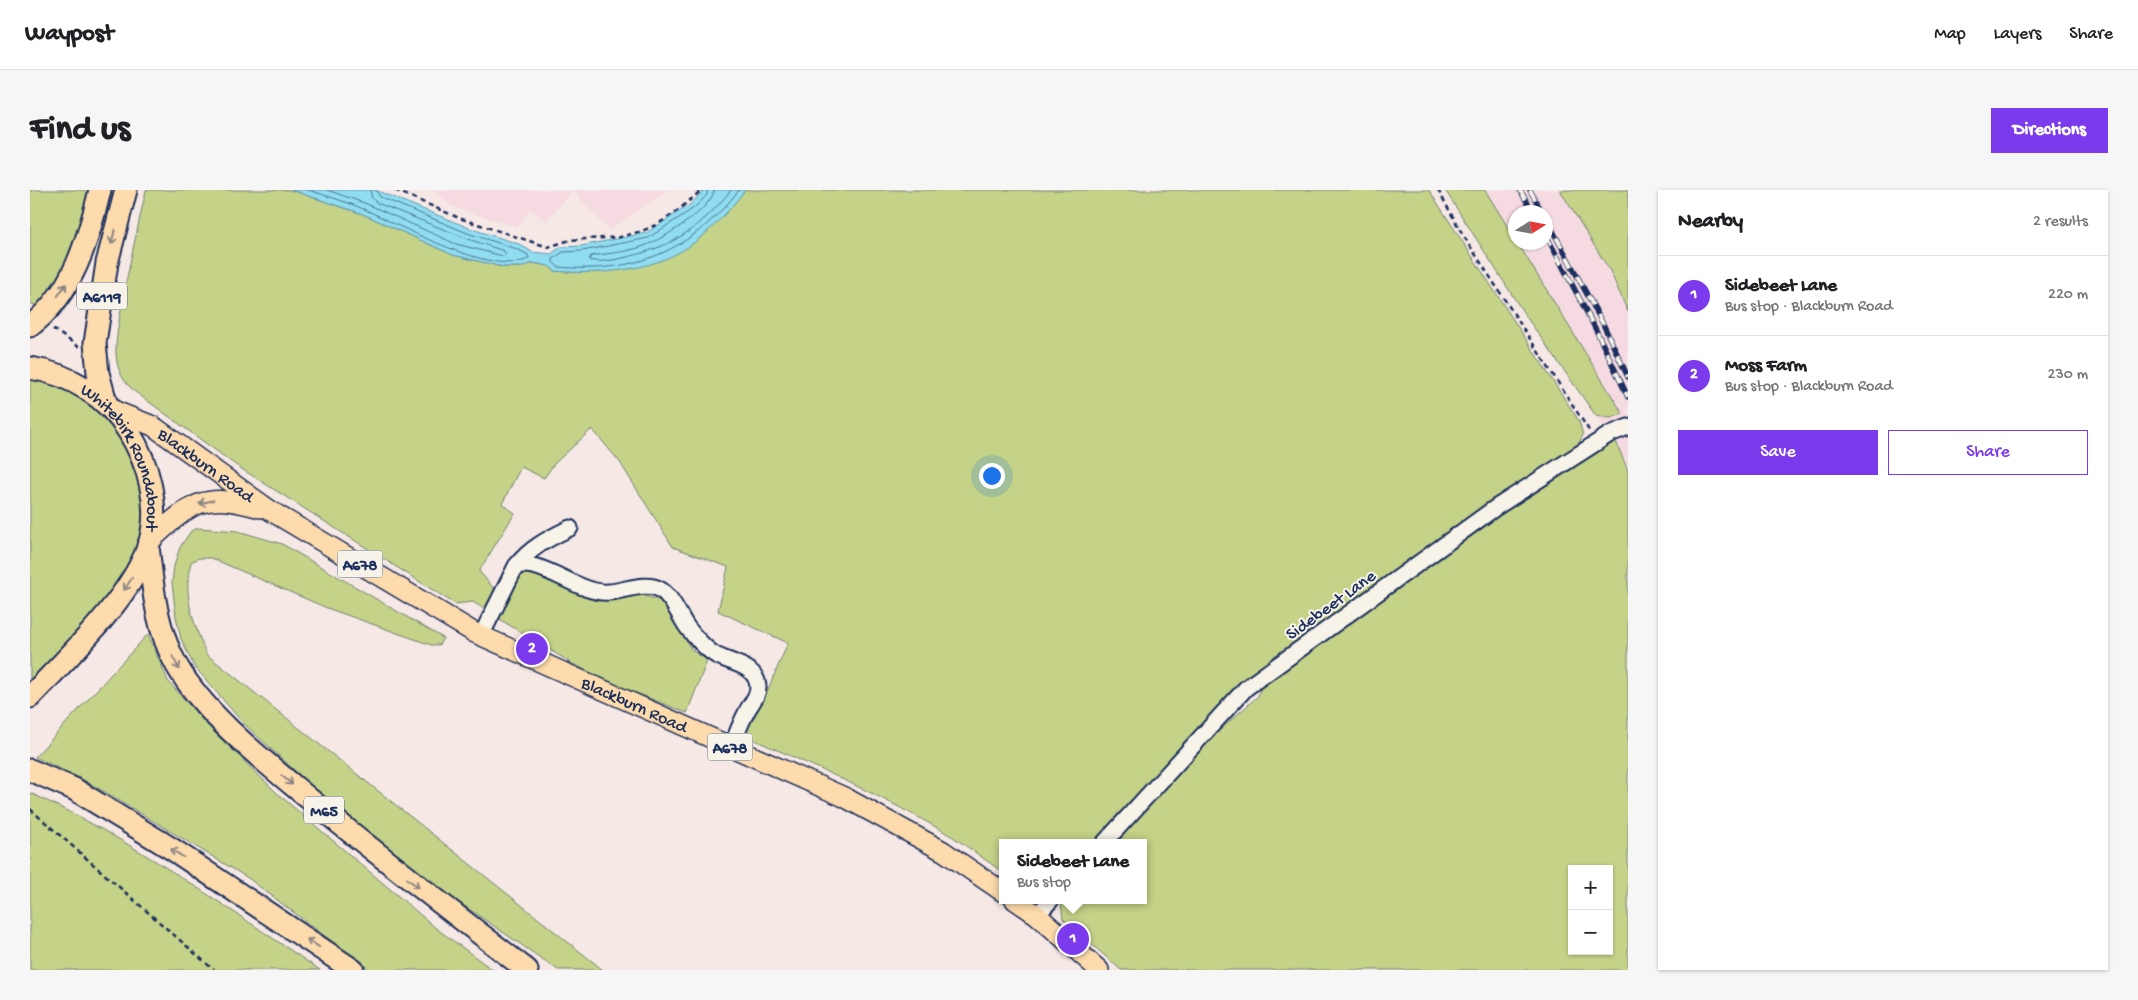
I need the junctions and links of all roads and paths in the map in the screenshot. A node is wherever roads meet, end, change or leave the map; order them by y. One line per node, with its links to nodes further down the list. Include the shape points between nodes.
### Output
1 (100, 190): 6 (highway, A6119, one-way to 1, via 68,282 82,256)
2 (126, 190): 7 (highway, A6119, one-way to 7, via 107,263)
3 (395, 190): 4 (path, via 459,218 548,247 570,240 620,237 642,231 677,212)
4 (702, 190)
5 (1438, 190): 11 (path, via 1589,427)
6 (35, 322): 7 (path, via 82,350)
7 (95, 350): 9 (highway, A6119)
8 (30, 368): 9 (highway, Whitebirk Roundabout / A678, via 87,389)
9 (109, 406): 12 (main road, Blackburn Road / A678, via 153,426); 14 (highway, Whitebirk Roundabout / A678, via 131,436 147,473 153,517)
10 (1628, 426): 11 (lane, Sidebeet Lane)
11 (1594, 444): 21 (lane, Sidebeet Lane, via 1495,508 1246,688)
12 (270, 511): 14 (main road, Blackburn Road / A678, one-way to 14, via 226,500 205,501 185,510); 16 (main road, Blackburn Road / A678)
13 (570, 528): 15 (lane, via 543,541)
14 (149, 543): 17 (highway, Whitebirk Roundabout / A678, one-way to 17, via 138,569 117,601); 28 (highway, M65, one-way to 28, via 158,618 164,640 195,692 249,748 400,873)
15 (516, 566): 16 (lane); 18 (lane, via 522,564 539,568 594,592 642,586 660,589 689,629 713,654 750,670 756,679 757,694)
16 (481, 636): 18 (main road, Blackburn Road / A678)
17 (30, 697)
18 (731, 748): 22 (main road, Blackburn Road / A678, via 844,797 943,851)
19 (30, 770): 27 (highway, one-way to 19, via 74,789)
20 (30, 809): 26 (path)
21 (1108, 839)
22 (999, 889)
23 (1021, 904): 25 (main road)
24 (1047, 904): 25 (lane)
25 (1037, 915): 29 (main road)
26 (214, 970)
27 (353, 970)
28 (527, 970)
29 (1099, 970)

